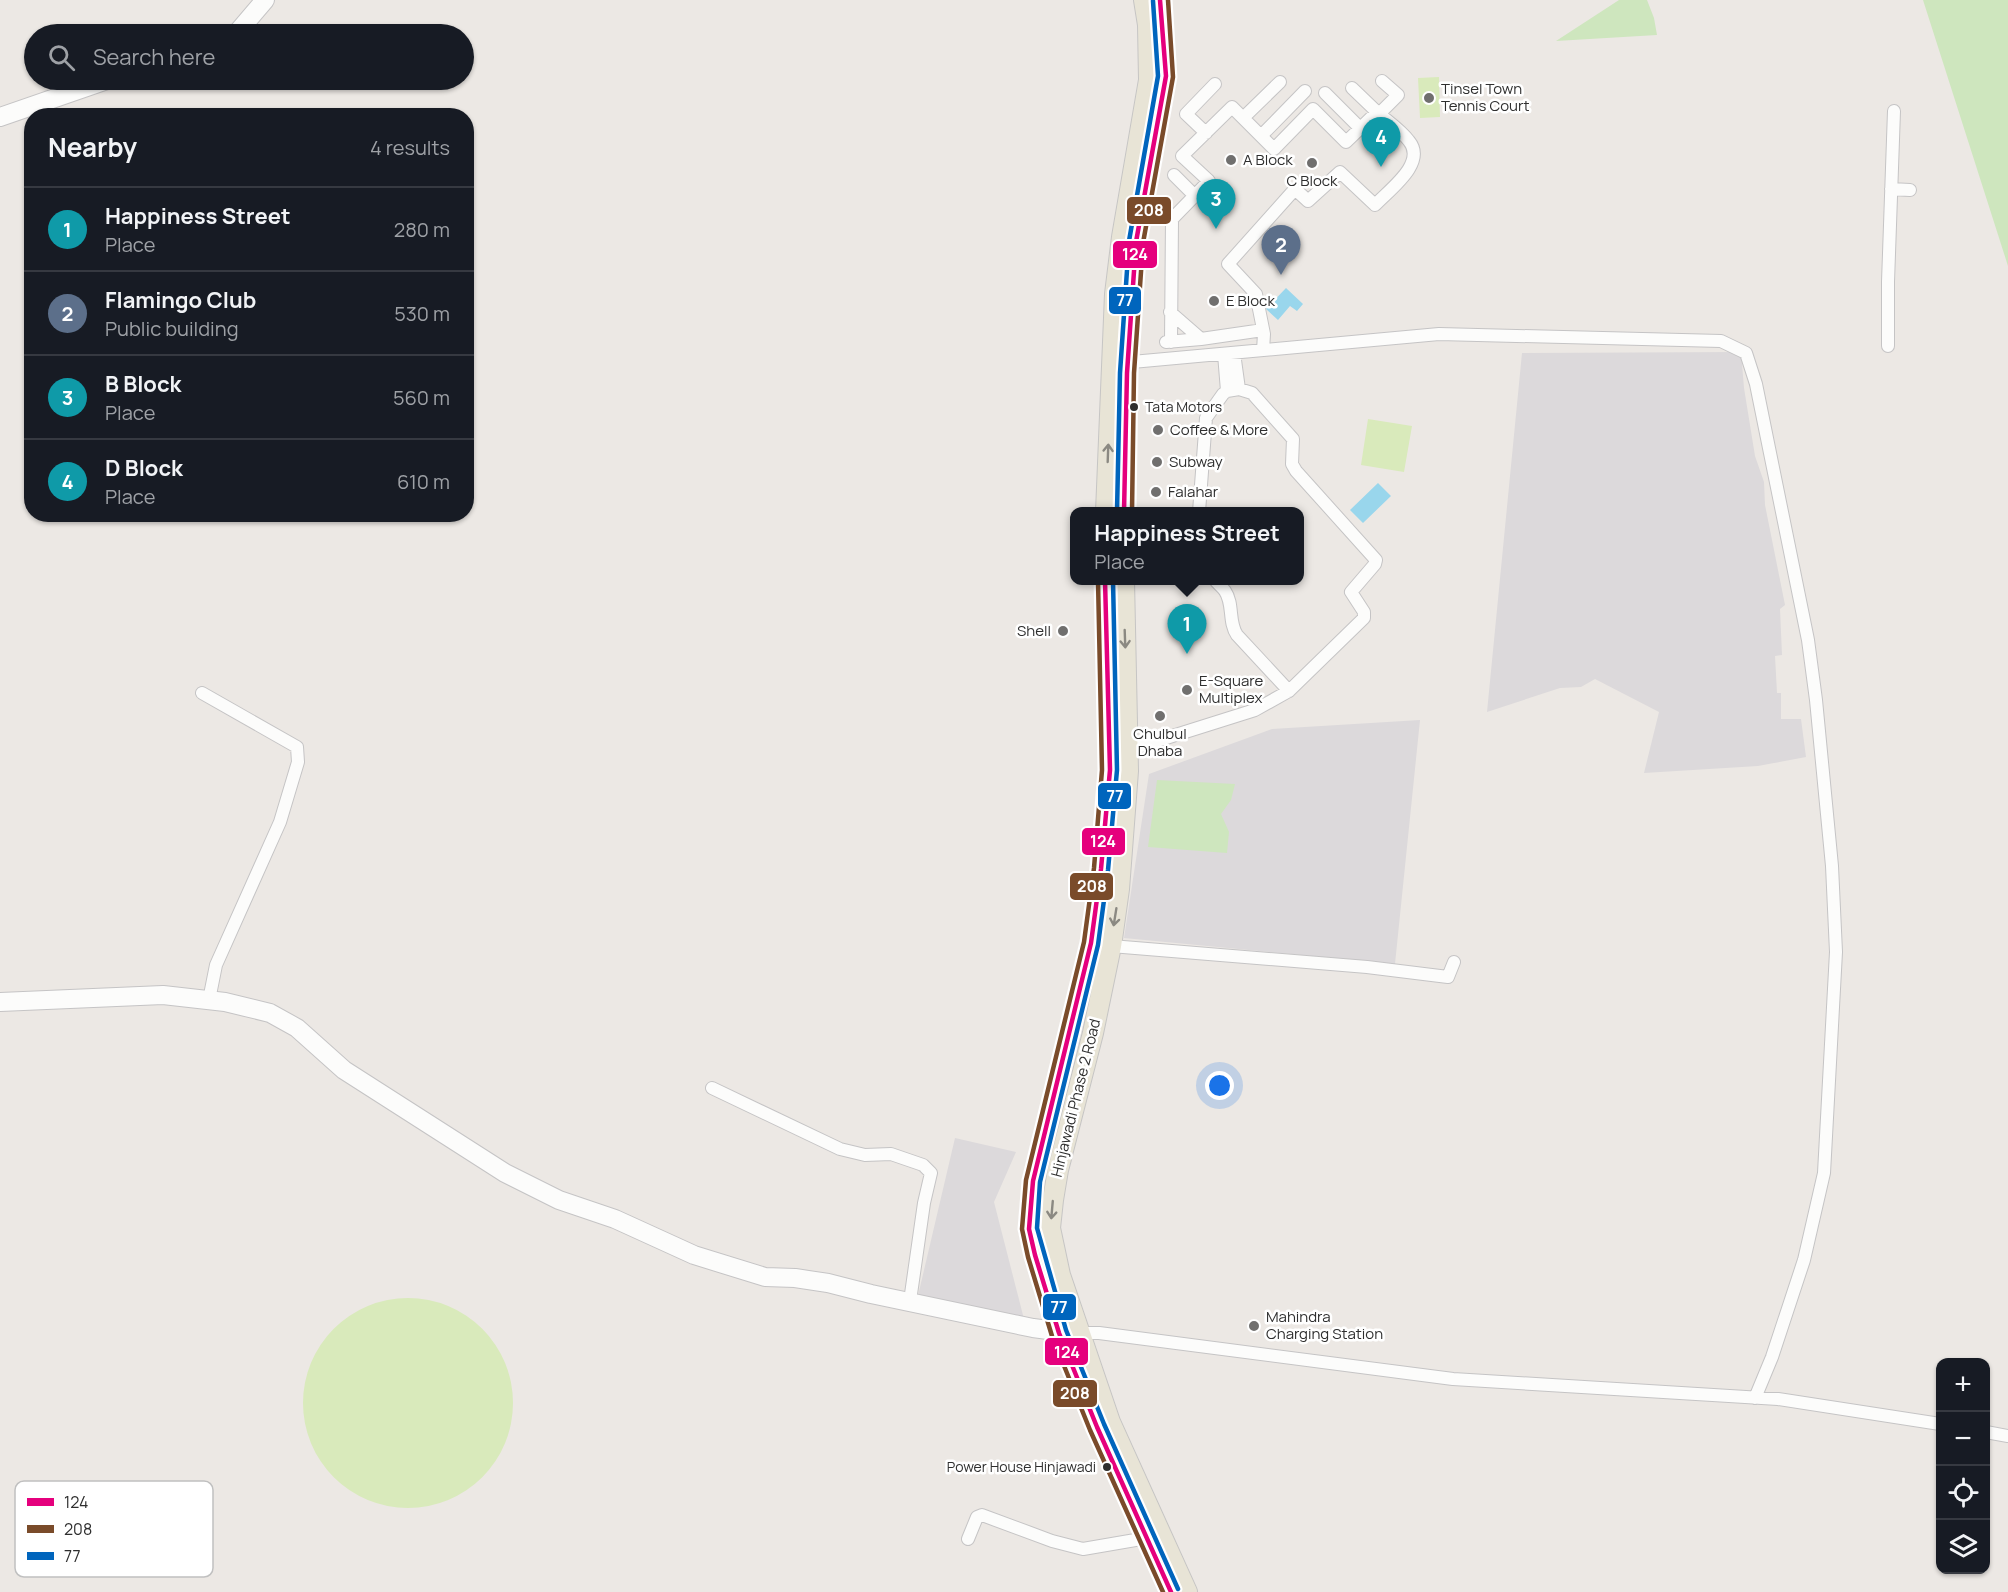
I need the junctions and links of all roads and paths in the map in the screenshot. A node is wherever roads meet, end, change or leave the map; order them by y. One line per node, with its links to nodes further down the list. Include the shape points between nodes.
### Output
1 (265, 0): 4 (street)
2 (1144, 0): 31 (main road, via 1149,80 1115,294)
3 (1160, 0): 31 (main road, via 1166,76 1136,242)
4 (245, 24)
5 (1382, 81): 15 (street, via 1398,95)
6 (1280, 82): 17 (street)
7 (1215, 84): 19 (street, via 1186,114)
8 (1352, 88): 15 (street)
9 (78, 90): 12 (street)
10 (1305, 91): 20 (street)
11 (1325, 93): 18 (street)
12 (26, 108)
13 (24, 109): 16 (street)
14 (1894, 111): 22 (street)
15 (1378, 113): 18 (street); 26 (street, via 1415,150 1413,165 1375,205 1340,172 1308,201 1294,189 1228,264 1256,294)
16 (0, 117)
17 (1243, 118): 19 (street, via 1232,107); 20 (street)
18 (1360, 128): 20 (street, via 1346,142 1313,109 1274,149)
19 (1206, 133): 24 (street, via 1182,156 1209,181)
20 (1261, 136)
21 (1174, 175): 24 (street)
22 (1892, 189): 23 (street); 28 (street)
23 (1910, 190)
24 (1195, 195): 25 (street, via 1172,219)
25 (1170, 312): 27 (street); 27 (street, via 1168,342)
26 (1263, 330): 27 (street); 29 (street)
27 (1201, 339)
28 (1888, 346)
29 (1263, 350): 30 (street); 50 (street, via 1440,334 1721,340 1746,353 1756,384 1808,640 1831,854 1836,952 1824,1173 1804,1260)
30 (1229, 353): 31 (street); 32 (street)
31 (1120, 363): 33 (main road, one-way to 31); 34 (main road)
32 (1233, 390): 35 (street, via 1223,394 1206,418); 39 (street, via 1252,393 1292,436 1296,471 1376,562 1351,592 1364,612 1362,620)
33 (1106, 507)
34 (1124, 507)
35 (1199, 507)
36 (1106, 585): 42 (main road, Hinjawadi Phase 2 Road, via 1110,770)
37 (1124, 585): 41 (main road, Hinjawadi Phase 2 Road, one-way to 41)
38 (1220, 585): 39 (street, via 1228,598 1231,624 1237,635)
39 (1289, 691): 41 (street, via 1255,710)
40 (202, 693): 45 (street, via 297,747 298,762 280,822 216,964)
41 (1128, 750): 43 (main road, Hinjawadi Phase 2 Road, one-way to 43, via 1124,842)
42 (1091, 943): 43 (main road); 49 (main road, Hinjawadi Phase 2 Road, via 1030,1205 1029,1229 1035,1255)
43 (1111, 946): 44 (street, via 1448,976); 49 (main road, Hinjawadi Phase 2 Road, one-way to 49, via 1058,1170 1050,1227)
44 (1454, 962)
45 (209, 1000): 46 (street, via 163,995); 48 (street, via 270,1013 297,1028 344,1070 505,1173 559,1200 615,1219 694,1255 765,1277 828,1283)
46 (0, 1002)
47 (712, 1088): 48 (street, via 840,1149 865,1155 891,1154 923,1165 931,1173)
48 (910, 1301): 49 (street)
49 (1069, 1333): 50 (street, via 1122,1336 1453,1380); 54 (main road, Hinjawadi Phase 2 Road, via 1097,1427); 57 (main road, Hinjawadi Phase 2 Road)
50 (1755, 1398): 51 (street)
51 (1936, 1423)
52 (1990, 1433): 53 (street)
53 (2008, 1436)
54 (1147, 1538): 55 (street, via 1083,1549 982,1515); 56 (main road, Hinjawadi Phase 2 Road)
55 (968, 1539)
56 (1171, 1592)
57 (1187, 1592)

